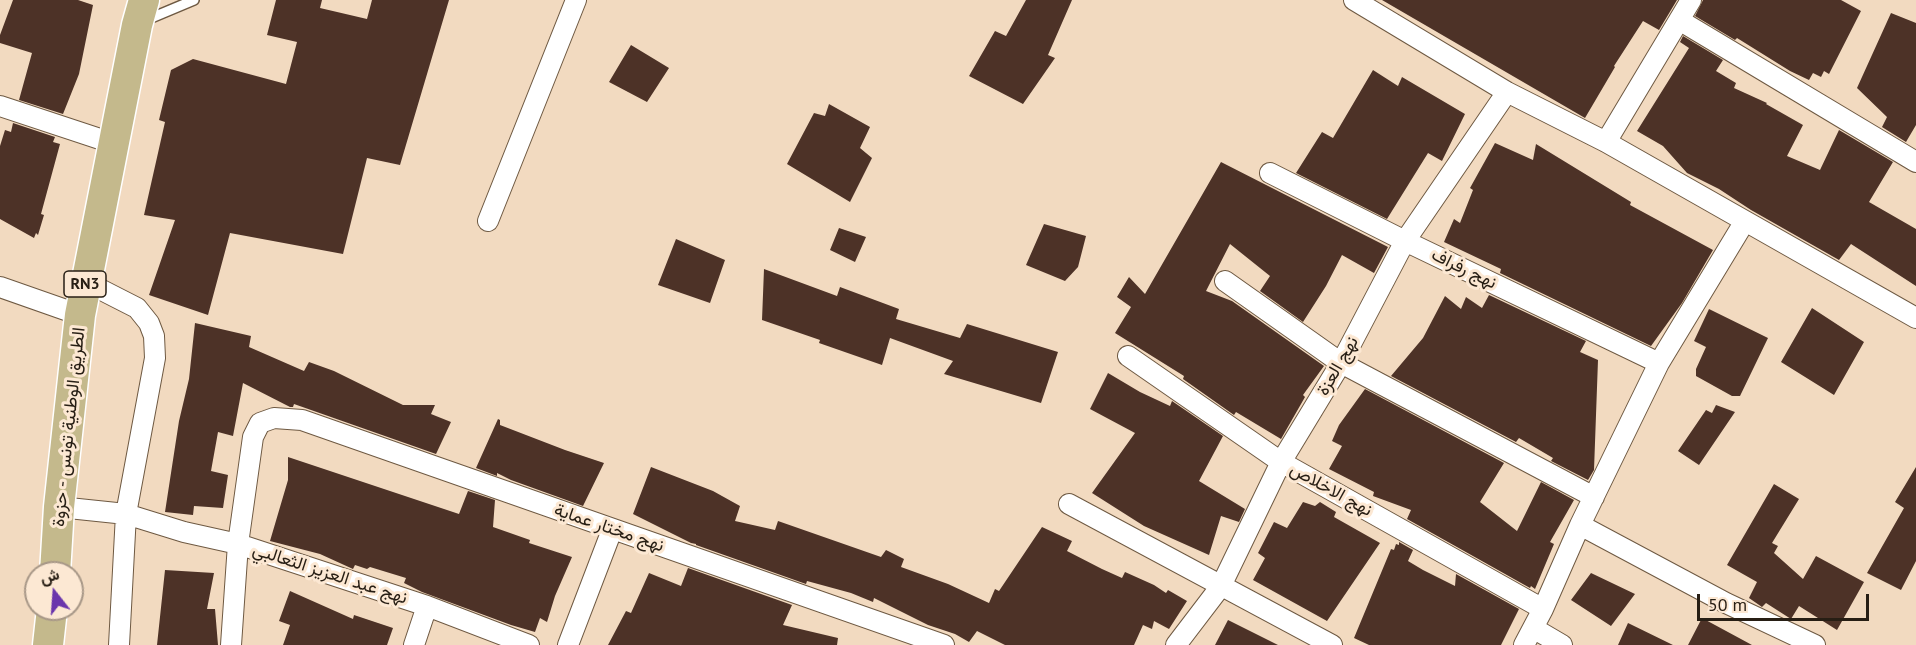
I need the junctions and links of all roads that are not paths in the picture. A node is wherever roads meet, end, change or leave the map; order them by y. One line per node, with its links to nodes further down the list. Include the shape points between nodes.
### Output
1 (194, 0): 5 (lane)
2 (576, 0): 13 (street)
3 (1354, 0): 7 (street)
4 (1691, 0): 6 (street)
5 (140, 12): 10 (main road, الطريق الوطنية تونس - حزوة / RN3)
6 (1679, 20): 9 (street); 11 (street)
7 (1507, 92): 9 (street); 15 (street, نهج العزة)
8 (0, 106): 10 (street)
9 (1606, 142): 14 (street)
10 (112, 144): 17 (main road, الطريق الوطنية تونس - حزوة / RN3)
11 (1916, 162)
12 (1270, 173): 15 (street, نهج رفراف)
13 (488, 221)
14 (1745, 221): 20 (street); 23 (street)
15 (1405, 241): 22 (street, نهج العزة); 23 (street, نهج رفراف)
16 (1225, 281): 22 (street)
17 (86, 282): 19 (main road, الطريق الوطنية تونس - حزوة / RN3); 28 (street, via 137,308 154,336 155,358)
18 (0, 286): 19 (street)
19 (80, 315): 27 (main road, الطريق الوطنية تونس - حزوة / RN3)
20 (1916, 318)
21 (1128, 356): 24 (street, نهج الاخلاص)
22 (1341, 363): 24 (street, نهج العزة); 25 (street)
23 (1659, 363): 25 (street)
24 (1281, 462): 33 (street, نهج العزة); 35 (street, نهج الاخلاص)
25 (1594, 497): 29 (street)
26 (1069, 504): 33 (street)
27 (59, 507): 28 (street, نهج عبد العزيز الثعالبي); 32 (main road, الطريق الوطنية تونس - حزوة / RN3)
28 (126, 514): 31 (street, نهج عبد العزيز الثعالبي); 39 (street)
29 (1580, 525): 35 (street); 48 (street, via 1726,603)
30 (612, 530): 31 (street, نهج مختار عماية, via 302,420 274,418 260,423 253,437); 43 (street); 44 (street, نهج مختار عماية)
31 (238, 544): 34 (street, نهج عبد العزيز الثعالبي); 40 (street)
32 (57, 561)
33 (1221, 586): 45 (street, نهج العزة); 46 (street)
34 (427, 606): 41 (street); 42 (street, نهج عبد العزيز الثعالبي)
35 (1543, 609): 37 (street)
36 (51, 621): 38 (main road)
37 (1529, 636): 47 (street)
38 (48, 645)
39 (119, 645)
40 (231, 645)
41 (414, 645)
42 (529, 645)
43 (568, 645)
44 (944, 645)
45 (1176, 645)
46 (1332, 645)
47 (1562, 645)
48 (1815, 645)

